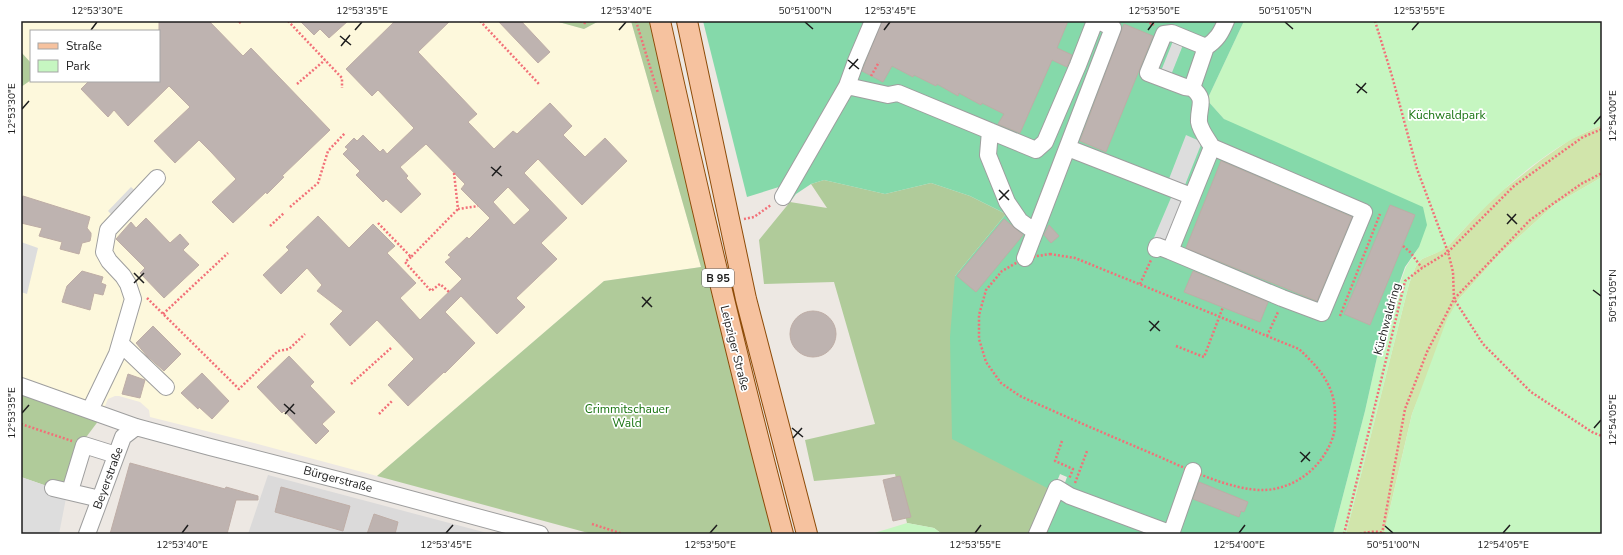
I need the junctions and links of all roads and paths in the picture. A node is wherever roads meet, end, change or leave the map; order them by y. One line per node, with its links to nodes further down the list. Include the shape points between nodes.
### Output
1 (288, 21): 13 (path)
2 (480, 21): 19 (path)
3 (580, 21): 4 (path)
4 (588, 21)
5 (660, 21): 87 (main road, Leipziger Straße / B 95, via 710,246)
6 (687, 21): 88 (main road, Leipziger Straße / B 95, via 746,299)
7 (873, 21): 20 (street)
8 (1095, 21): 15 (street)
9 (1099, 21): 16 (street, via 1113,28)
10 (1226, 21): 12 (street, via 1214,42)
11 (1375, 21): 43 (path, via 1417,169)
12 (1206, 47): 22 (street); 22 (street, via 1172,33 1164,34 1148,72)
13 (325, 60): 18 (path); 21 (path, via 342,78)
14 (879, 62): 17 (path)
15 (1076, 64): 16 (street); 24 (street, via 1045,142 1036,150)
16 (1097, 72): 27 (street)
17 (870, 79)
18 (297, 84)
19 (539, 84)
20 (847, 86): 24 (street, via 888,96 898,93); 32 (street)
21 (342, 88)
22 (1192, 88): 26 (street, via 1201,98 1199,123)
23 (1602, 129): 43 (path, Küchwaldring, via 1583,137 1514,186)
24 (990, 131): 41 (street, via 988,155 1007,202 1020,221)
25 (345, 133): 34 (path, via 328,151 318,183)
26 (1212, 147): 31 (street); 31 (street, via 1364,212 1322,313 1163,250)
27 (1068, 148): 31 (street); 41 (street)
28 (454, 173): 35 (path)
29 (1602, 173): 52 (path, via 1530,220)
30 (157, 178): 51 (street, via 108,230 105,238 104,252 123,276)
31 (1191, 196)
32 (783, 197): 38 (path, via 754,217)
33 (478, 206): 35 (path)
34 (290, 207)
35 (458, 209): 45 (path)
36 (284, 213): 40 (path)
37 (1380, 214): 55 (path)
38 (740, 220)
39 (378, 223): 45 (path)
40 (270, 226)
41 (1034, 230): 46 (street)
42 (1402, 246): 48 (path)
43 (1448, 252): 48 (path, Küchwaldring); 52 (path, via 1453,272)
44 (228, 253): 54 (path)
45 (411, 257): 50 (path, via 405,262 431,291 440,284)
46 (1025, 258): 49 (path, via 1050,254 1075,258); 76 (path, via 1002,271 986,290 979,315 979,339 986,362 1001,383 1020,396)
47 (1149, 266): 49 (path)
48 (1422, 268): 91 (path, Küchwaldring, via 1405,281)
49 (1140, 284): 56 (path)
50 (449, 292)
51 (133, 295): 54 (path, via 143,294); 60 (street)
52 (1454, 299): 71 (path, via 1483,344 1531,392); 83 (path, via 1427,352 1404,409)
53 (1223, 307): 56 (path)
54 (163, 314): 58 (path, via 239,389 278,351 289,349)
55 (1340, 316)
56 (1220, 317): 59 (path); 61 (path, via 1204,357)
57 (1275, 320): 59 (path)
58 (305, 334)
59 (1267, 336): 76 (path, via 1299,349 1316,365 1329,384 1336,407 1334,432 1326,454 1309,473 1288,486 1264,490 1242,488)
60 (121, 344): 65 (street); 67 (street)
61 (1176, 346)
62 (391, 348): 63 (path)
63 (351, 384)
64 (21, 386): 67 (street, Bürgerstraße)
65 (166, 387)
66 (392, 400): 68 (path)
67 (93, 403): 70 (street, Bürgerstraße)
68 (380, 414)
69 (21, 424): 73 (path)
70 (136, 427): 75 (street, Beyerstraße, via 123,437); 85 (street, Bürgerstraße)
71 (1602, 436)
72 (1062, 441): 80 (path, via 1055,461 1073,469)
73 (84, 445): 75 (street); 79 (street)
74 (1087, 451): 77 (path)
75 (116, 455): 81 (street, Beyerstraße)
76 (1193, 471): 90 (street)
77 (1076, 478)
78 (53, 488): 79 (street)
79 (70, 491): 81 (street)
80 (1065, 492): 89 (street, via 1057,488); 90 (street)
81 (100, 499): 84 (street, Beyerstraße)
82 (592, 524): 86 (path)
83 (1383, 533): 92 (path)
84 (87, 534)
85 (540, 534)
86 (623, 534)
87 (783, 534)
88 (807, 534)
89 (1037, 534)
90 (1173, 534)
91 (1344, 534)
92 (1360, 534)

